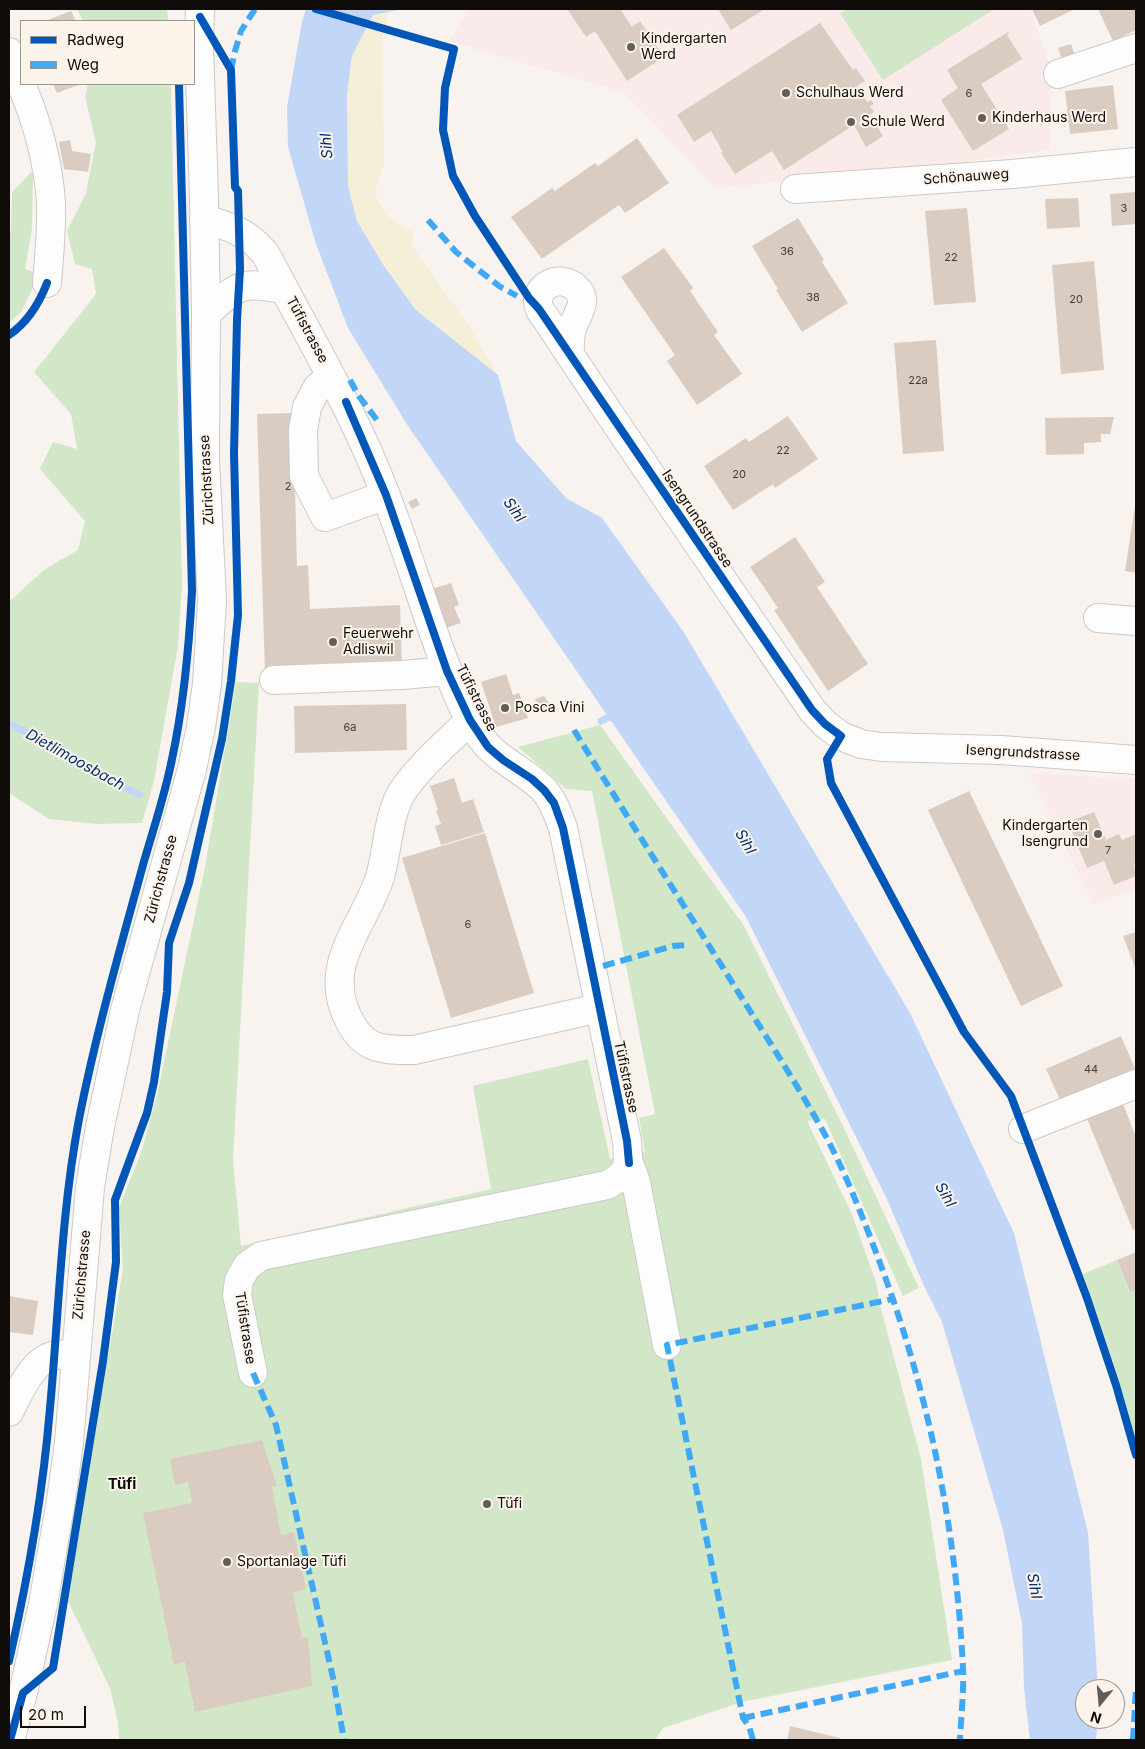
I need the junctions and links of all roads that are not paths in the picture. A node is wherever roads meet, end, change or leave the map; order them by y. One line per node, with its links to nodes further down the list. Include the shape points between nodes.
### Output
1 (200, 9): 9 (street, Zürichstrasse, via 198,47)
2 (1136, 48): 4 (street)
3 (9, 52): 5 (street)
4 (1058, 74)
5 (20, 81)
6 (21, 85): 10 (street, via 39,134 49,183)
7 (1136, 162): 8 (street, Schönauweg)
8 (795, 189)
9 (204, 220): 11 (street, Tüfistrasse, via 225,224 261,248); 12 (street, Zürichstrasse)
10 (47, 282)
11 (285, 290): 12 (street, Tüfistrasse, via 267,286 240,287); 14 (street, Tüfistrasse)
12 (206, 314): 27 (street, Zürichstrasse, via 205,451 212,600 207,684 192,768 125,1010 102,1119 90,1187)
13 (570, 355): 21 (street, Isengrundstrasse, via 812,710 830,728 861,744 882,747 1001,750)
14 (332, 376): 15 (street, Tüfistrasse, via 352,398); 15 (street, via 317,388 307,407 303,430 304,476 325,517)
15 (386, 495): 18 (street, Tüfistrasse)
16 (1098, 618): 17 (street)
17 (1136, 621)
18 (447, 671): 19 (street); 20 (street, Tüfistrasse)
19 (274, 680)
20 (470, 720): 22 (street, Tüfistrasse, via 488,747 532,779 554,803 563,828); 22 (street, via 429,760 397,802 383,869 340,968 339,992 345,1012 354,1032 363,1041 392,1050 414,1050)
21 (1136, 760)
22 (599, 1008): 25 (street, Tüfistrasse)
23 (1136, 1084): 24 (street)
24 (1023, 1129)
25 (629, 1163): 26 (street, via 636,1182); 28 (street, Tüfistrasse, via 625,1173 607,1185 437,1232 262,1256 247,1266 239,1280 237,1295)
26 (668, 1345)
27 (76, 1355): 29 (street, via 54,1355 35,1366); 30 (street, Zürichstrasse, via 61,1500 43,1604 24,1693)
28 (252, 1373)
29 (9, 1412)
30 (10, 1740)

